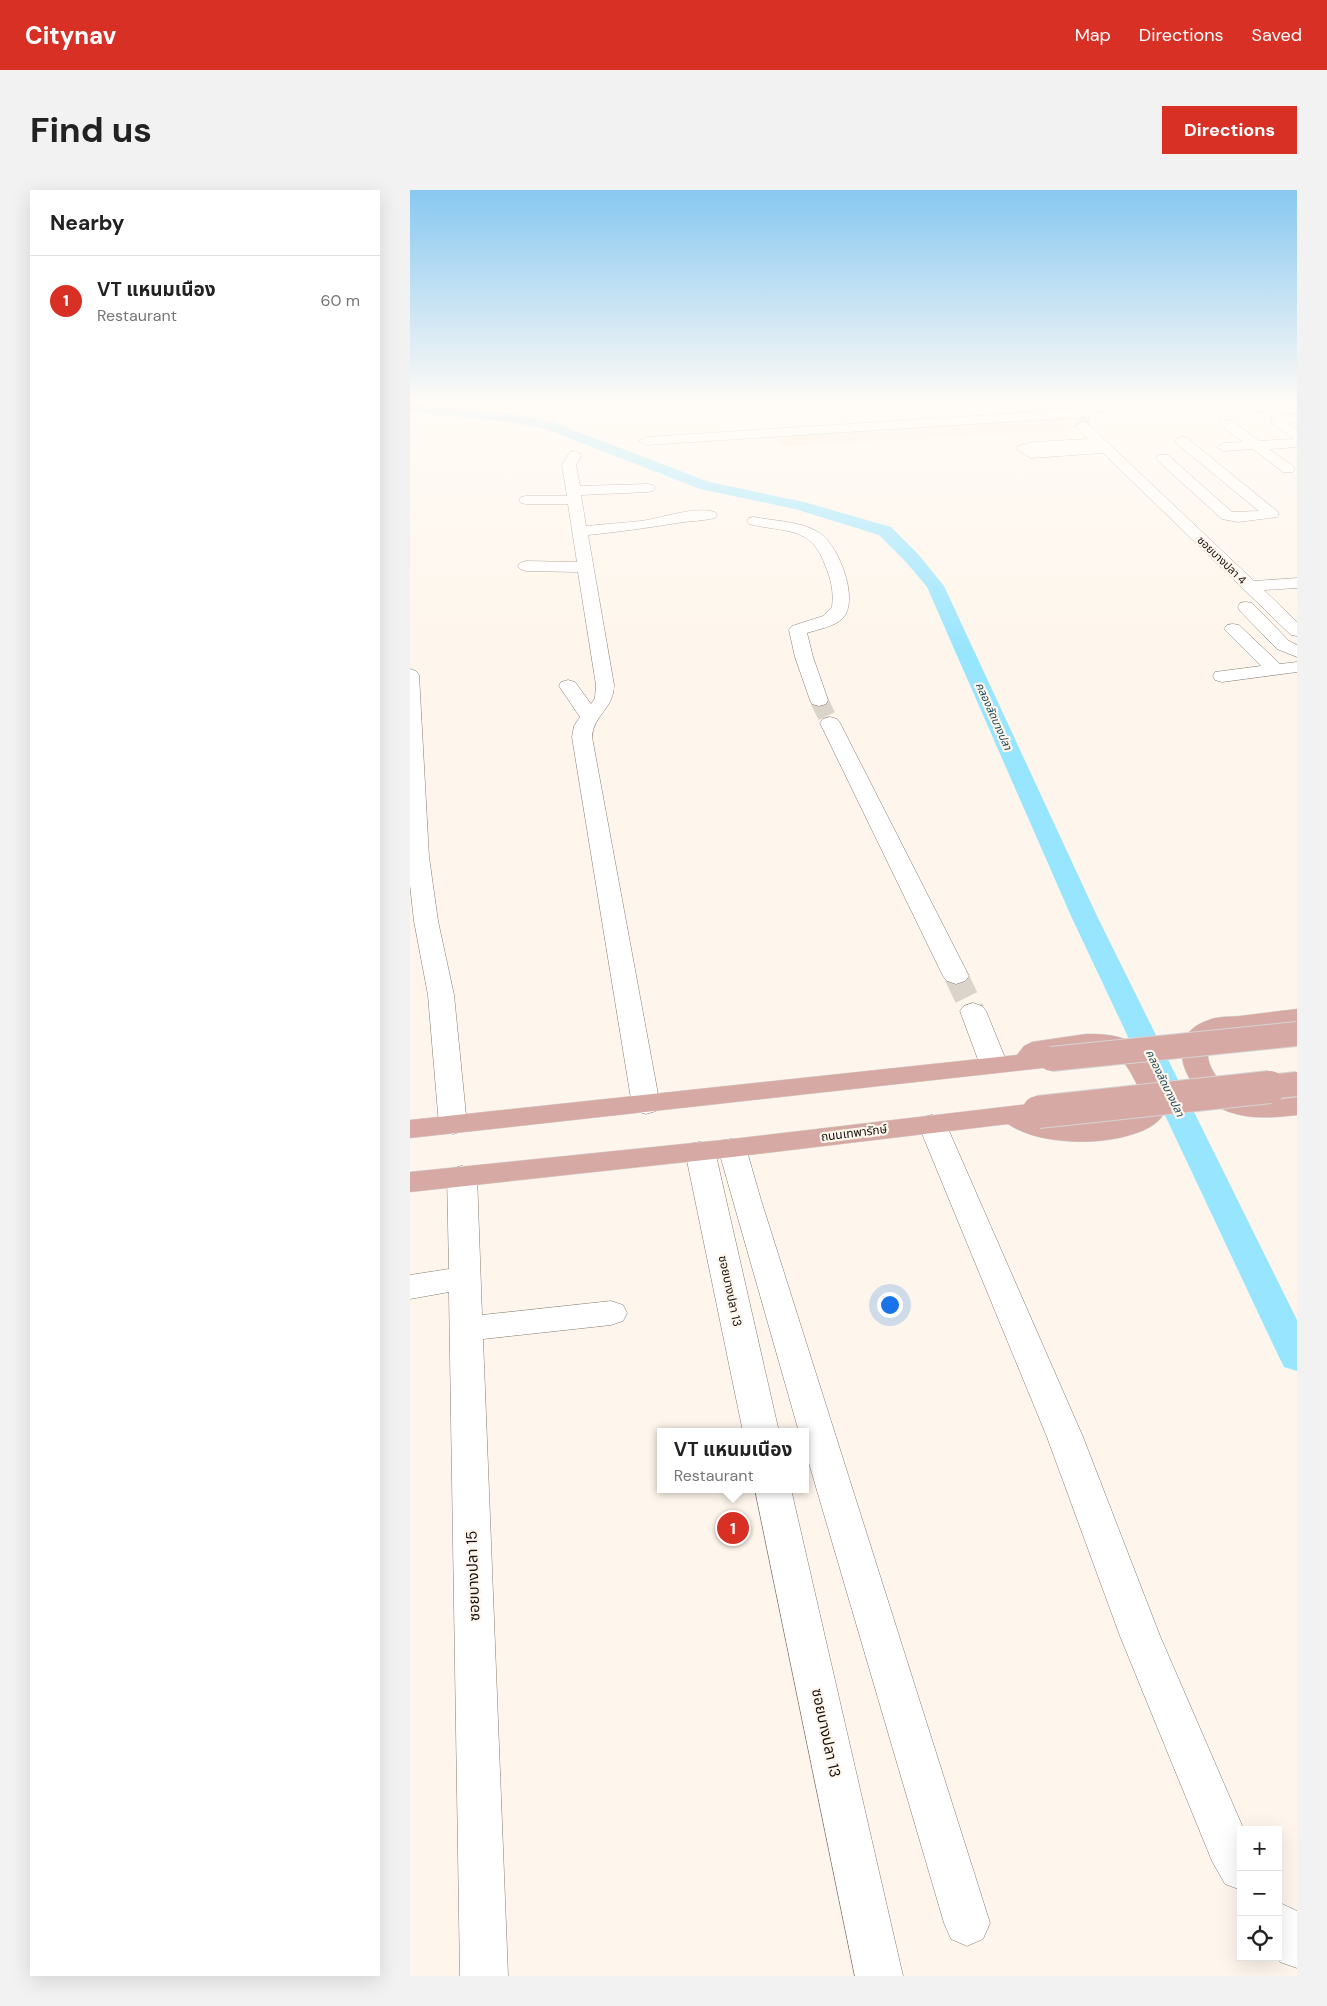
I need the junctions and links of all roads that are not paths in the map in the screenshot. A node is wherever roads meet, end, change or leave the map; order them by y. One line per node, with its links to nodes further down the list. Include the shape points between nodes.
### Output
1 (573, 484): 6 (street)
2 (1143, 484): 14 (street, ซอยบางปลา 4)
3 (1192, 484): 4 (street, via 1227,516 1272,514)
4 (1236, 484)
5 (648, 488): 6 (street)
6 (575, 496): 7 (street); 10 (street)
7 (526, 500)
8 (710, 515): 10 (street)
9 (754, 521): 24 (street, via 811,534 822,544 836,570 842,597 838,613 826,621 798,630)
10 (581, 530): 12 (street)
11 (526, 566): 12 (street)
12 (588, 567): 25 (street, via 605,685 604,697)
13 (1297, 583): 14 (street)
14 (1250, 586): 17 (street, ซอยบางปลา 4)
15 (1238, 599): 18 (street, via 1283,645)
16 (1233, 629): 20 (street)
17 (1297, 631)
18 (1297, 652)
19 (1297, 667): 20 (street)
20 (1276, 670): 22 (street)
21 (410, 675): 38 (street, via 418,857 426,921 441,995)
22 (1222, 676)
23 (568, 686): 25 (street)
24 (819, 700)
25 (590, 717): 34 (street, via 581,729 586,766)
26 (830, 724): 27 (street)
27 (956, 976)
28 (972, 1011): 32 (street)
29 (1297, 1017): 35 (main road, via 1214,1026 1195,1045 1194,1058 1197,1071 1209,1084 1223,1098 1242,1107)
30 (1297, 1034): 31 (main road, bridge)
31 (1024, 1062): 32 (main road); 36 (main road, via 1034,1050 1046,1046 1114,1042 1134,1053 1158,1100 1150,1116 1131,1126 1080,1132 1034,1128)
32 (994, 1065): 34 (main road)
33 (1297, 1084): 36 (main road, ถนนเทพารักษ์, bridge)
34 (646, 1105): 38 (main road)
35 (1297, 1106)
36 (1025, 1113): 37 (main road, ถนนเทพารักษ์)
37 (932, 1124): 40 (main road, ถนนเทพารักษ์); 49 (street, via 1065,1437 1140,1636)
38 (453, 1125): 39 (main road)
39 (410, 1129)
40 (716, 1149): 41 (main road, ถนนเทพารักษ์); 47 (street, ซอยบางปลา 13); 50 (street, via 746,1200)
41 (462, 1176): 42 (main road, ถนนเทพารักษ์); 43 (street, ซอยบางปลา 15)
42 (410, 1182)
43 (465, 1278): 44 (street); 46 (street, ซอยบางปลา 15)
44 (410, 1287)
45 (611, 1313): 46 (street)
46 (466, 1329): 53 (street, ซอยบางปลา 15)
47 (760, 1428)
48 (774, 1493): 54 (street, ซอยบางปลา 13)
49 (1237, 1861)
50 (967, 1923)
51 (1282, 1929): 52 (street)
52 (1297, 1945)
53 (484, 1976)
54 (879, 1976)

